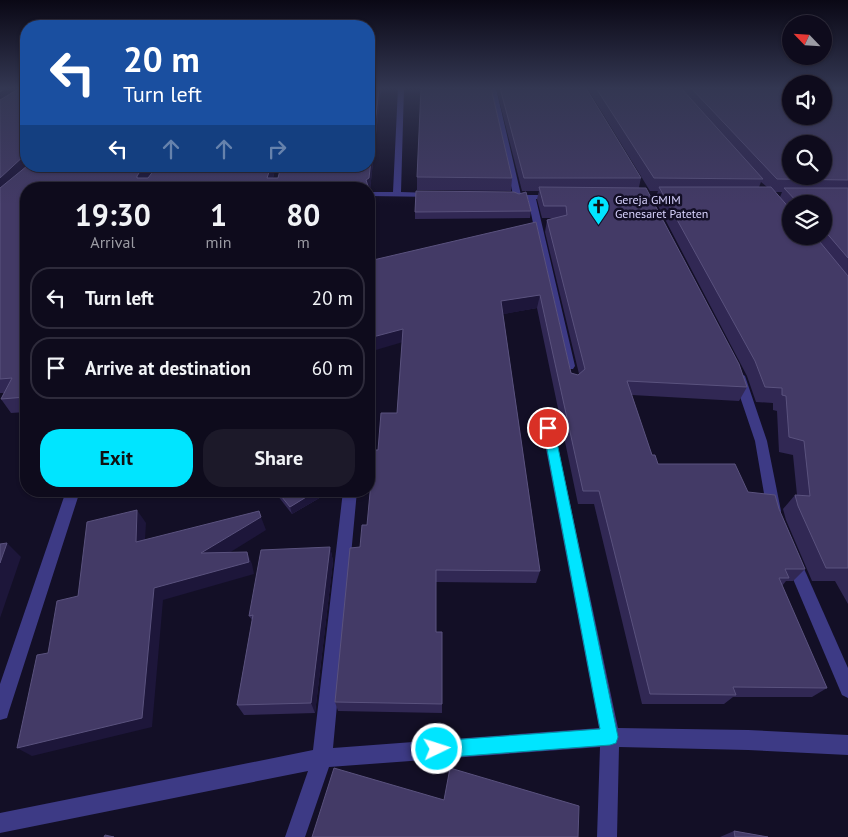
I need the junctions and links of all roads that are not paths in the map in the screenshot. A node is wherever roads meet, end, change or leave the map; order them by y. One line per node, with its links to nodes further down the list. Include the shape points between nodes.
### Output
1 (400, 127): 4 (street)
2 (501, 127): 8 (street)
3 (375, 194): 4 (street)
4 (397, 194): 5 (street)
5 (444, 195)
6 (500, 196): 8 (street)
7 (531, 196): 8 (street); 9 (street); 11 (street)
8 (518, 197)
9 (560, 197)
10 (732, 362): 15 (street, via 761,441)
11 (571, 374)
12 (548, 428): 19 (street)
13 (71, 497): 18 (street)
14 (349, 497): 21 (street)
15 (777, 520)
16 (788, 547): 17 (street)
17 (848, 689)
18 (0, 711)
19 (610, 737): 20 (street); 21 (street); 24 (street)
20 (848, 745)
21 (322, 758): 22 (street); 23 (street)
22 (0, 823)
23 (295, 837)
24 (608, 837)

